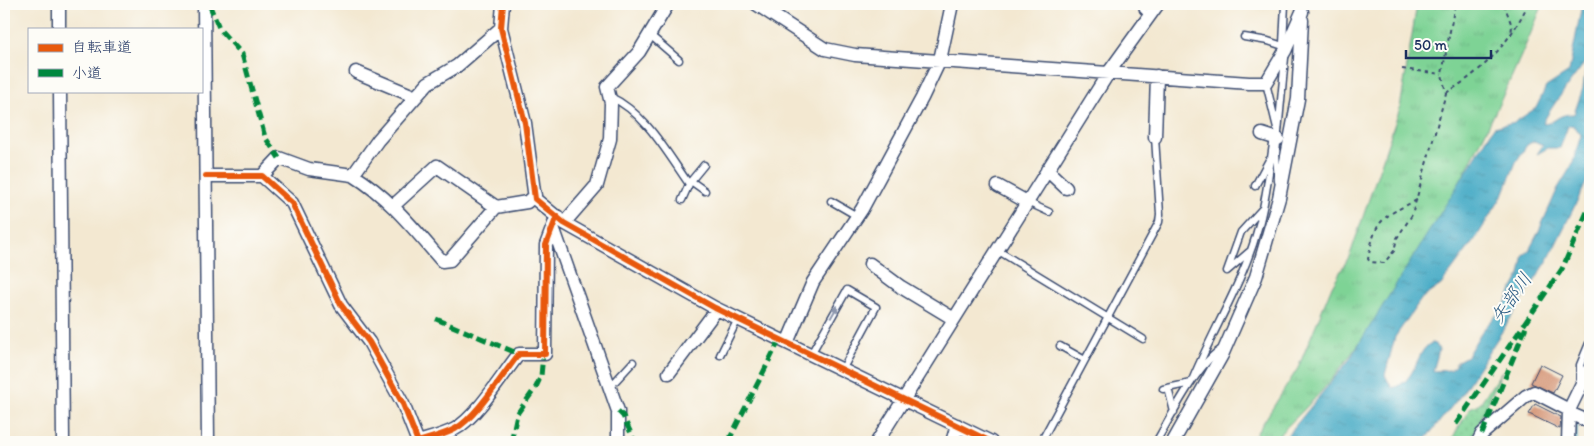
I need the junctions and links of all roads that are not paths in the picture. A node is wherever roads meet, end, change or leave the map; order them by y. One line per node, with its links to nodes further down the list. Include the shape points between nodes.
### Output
1 (59, 4): 12 (street)
2 (204, 4): 33 (street)
3 (503, 4): 13 (street)
4 (668, 4): 14 (street)
5 (756, 4): 19 (street, via 825,49 855,55)
6 (952, 4): 19 (street)
7 (1142, 4): 11 (lane)
8 (1158, 4): 11 (street)
9 (1285, 4): 17 (lane)
10 (1302, 8): 17 (street); 41 (street, via 1298,99)
11 (1149, 16): 21 (street)
12 (59, 28)
13 (501, 28): 26 (street, via 457,66 428,83); 40 (street, via 525,123)
14 (650, 35): 18 (lane); 25 (street, via 639,52 607,86)
15 (1276, 35): 17 (lane)
16 (1244, 37): 17 (lane)
17 (1283, 45): 23 (street); 28 (lane)
18 (679, 60)
19 (940, 60): 21 (street); 49 (street)
20 (356, 72): 26 (street)
21 (1109, 72): 22 (street); 31 (street)
22 (1157, 76): 23 (street); 27 (street)
23 (1266, 83): 28 (lane)
24 (60, 92): 81 (street)
25 (609, 96): 35 (lane, via 634,112 652,131); 50 (street, via 610,139 598,185)
26 (416, 98): 32 (street, via 378,140)
27 (1155, 136): 55 (lane, via 1159,222)
28 (1273, 136): 29 (lane); 41 (lane)
29 (1271, 155): 37 (lane); 47 (lane)
30 (704, 165): 35 (lane)
31 (1047, 170): 38 (street); 44 (street)
32 (353, 175): 34 (street, via 309,169 279,158); 45 (street, via 376,189)
33 (206, 176): 34 (street); 82 (street)
34 (262, 176): 79 (street, via 292,203 341,305 369,342 403,404 418,442)
35 (690, 183): 39 (lane); 42 (lane)
36 (998, 186): 44 (street)
37 (1255, 186)
38 (1066, 188)
39 (705, 191)
40 (535, 195): 46 (street, via 527,202); 50 (street, via 535,199)
41 (1280, 198): 62 (street, via 1256,276)
42 (682, 200)
43 (831, 201): 49 (lane)
44 (1027, 202): 48 (lane); 51 (street)
45 (393, 206): 46 (street, via 437,166); 46 (street, via 442,262 450,260)
46 (496, 207)
47 (1263, 208): 52 (lane); 52 (lane, via 1241,232 1227,271)
48 (1049, 212)
49 (857, 216): 60 (street, via 813,282)
50 (558, 222): 54 (street); 71 (street); 79 (street, via 546,245 545,354 519,354 478,410)
51 (997, 250): 55 (lane); 57 (street)
52 (1250, 251): 70 (lane)
53 (870, 264): 57 (street)
54 (717, 309): 56 (street); 69 (street)
55 (1109, 316): 58 (lane); 65 (lane)
56 (738, 319): 60 (street); 64 (lane)
57 (954, 319): 73 (street)
58 (1143, 338)
59 (1590, 341): 72 (lane, via 1580,365)
60 (787, 343): 63 (street)
61 (1060, 346): 65 (lane)
62 (1225, 347): 70 (lane, via 1215,353); 80 (street)
63 (811, 354): 68 (street); 68 (lane, one-way to 68, via 847,290 876,307)
64 (720, 355)
65 (1085, 360): 87 (lane)
66 (633, 362): 71 (lane)
67 (1590, 367): 72 (street)
68 (842, 370): 73 (street)
69 (669, 373)
70 (1191, 383): 74 (lane); 74 (lane, via 1165,388)
71 (610, 387): 83 (street, via 618,411)
72 (1580, 388): 75 (street)
73 (904, 400): 77 (street); 84 (street)
74 (1174, 412): 88 (lane)
75 (1569, 412): 76 (street); 89 (street, via 1534,392 1482,434); 90 (street)
76 (1590, 422)
77 (957, 425): 78 (street); 85 (street)
78 (978, 439): 86 (street)
79 (438, 440)
80 (1173, 440)
81 (63, 442)
82 (208, 442)
83 (618, 442)
84 (877, 442)
85 (952, 442)
86 (991, 442)
87 (1041, 442)
88 (1156, 442)
89 (1478, 442)
90 (1568, 442)

